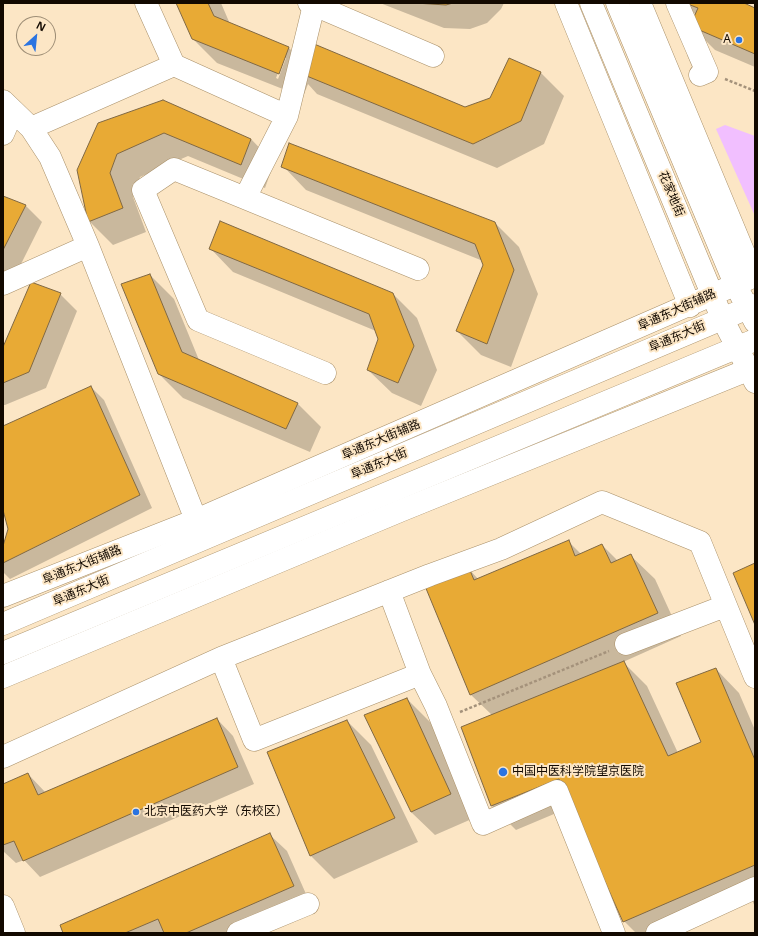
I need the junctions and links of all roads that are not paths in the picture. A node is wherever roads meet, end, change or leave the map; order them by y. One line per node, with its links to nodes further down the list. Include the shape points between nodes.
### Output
1 (146, 3): 9 (street)
2 (566, 3): 21 (street)
3 (591, 3): 20 (street, 花家地街)
4 (617, 3): 18 (street, 花家地街)
5 (640, 3): 18 (street)
6 (677, 3): 10 (street)
7 (311, 4): 8 (street); 12 (street)
8 (433, 56)
9 (174, 65): 12 (street); 13 (street)
10 (704, 74)
11 (8, 106): 13 (street); 14 (street)
12 (287, 116): 15 (street)
13 (31, 128): 16 (street, via 50,157)
14 (3, 134)
15 (245, 198): 17 (street); 25 (street, via 174,169 143,190 198,320)
16 (88, 246): 19 (street); 27 (street)
17 (418, 269)
18 (748, 279): 20 (street, 阜通东大街辅路); 22 (street, 花家地街)
19 (3, 284)
20 (712, 294): 21 (street, 阜通东大街辅路); 23 (street, 花家地街)
21 (690, 306): 27 (street, 阜通东大街辅路)
22 (753, 311): 23 (street, 阜通东大街)
23 (722, 318): 24 (street, 花家地街); 27 (street, 阜通东大街)
24 (746, 343): 26 (street, 花家地街); 33 (street, via 677,374)
25 (325, 372)
26 (753, 373): 36 (street, via 394,513)
27 (201, 529): 29 (street, 阜通东大街辅路); 31 (street, 阜通东大街)
28 (389, 591): 30 (street, via 501,549 602,502 700,542); 34 (street); 35 (street)
29 (3, 596)
30 (726, 606): 32 (street); 37 (street)
31 (3, 624)
32 (626, 644)
33 (3, 653)
34 (221, 658): 35 (street, via 254,740); 38 (street)
35 (420, 674): 44 (street, via 483,824 557,791)
36 (3, 677)
37 (755, 677)
38 (3, 757)
39 (755, 888): 45 (street)
40 (308, 904): 43 (street)
41 (3, 906): 42 (street)
42 (14, 933)
43 (238, 933)
44 (614, 933)
45 (657, 933)

